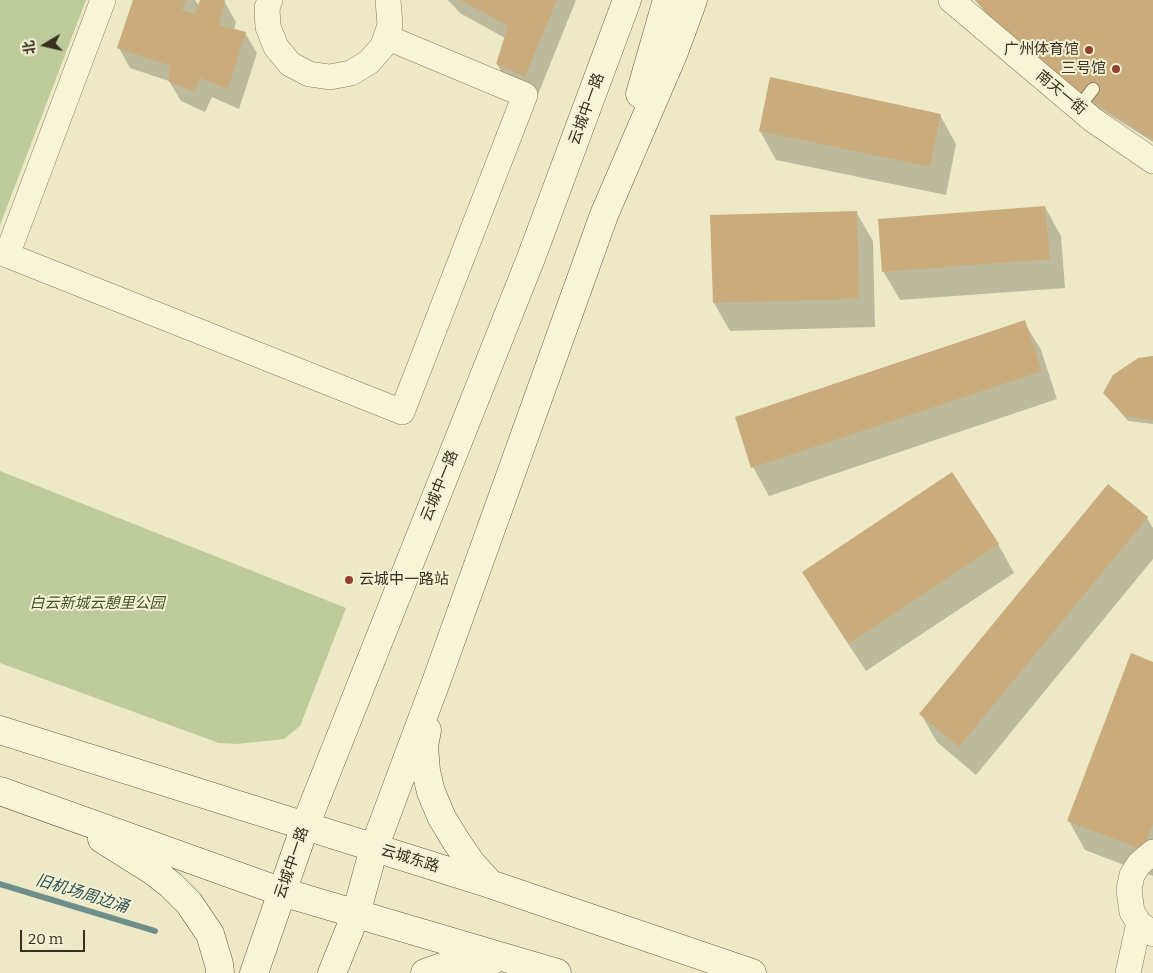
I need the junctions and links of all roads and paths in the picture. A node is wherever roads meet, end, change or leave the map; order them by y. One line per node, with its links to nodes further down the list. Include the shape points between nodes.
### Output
1 (103, 0): 8 (street, via 8,255 402,412 525,94)
2 (270, 0): 8 (street, via 268,27 276,47 290,64 308,74 330,77 351,73 369,62 383,46)
3 (388, 0): 8 (street, via 390,25)
4 (627, 0): 18 (main road, 云城中一路, via 531,258)
5 (667, 0): 10 (main road)
6 (693, 0): 10 (main road)
7 (951, 0): 9 (street, 南天一街, via 1086,99 1093,120)
8 (386, 37)
9 (1153, 160)
10 (604, 215): 11 (main road)
11 (436, 682): 19 (main road); 21 (main road, via 424,746 431,792 456,841)
12 (0, 721): 14 (main road, 云城东路)
13 (0, 730): 14 (main road, 云城东路)
14 (67, 751): 18 (main road, 云城东路)
15 (0, 790): 17 (main road)
16 (0, 798): 17 (main road)
17 (53, 809): 22 (main road); 26 (main road, via 171,885 210,934)
18 (305, 826): 19 (main road, 云城东路); 22 (main road, 云城中一路)
19 (374, 848): 21 (main road, 云城东路); 23 (main road)
20 (1153, 852): 24 (street, via 1132,875 1129,890 1132,912)
21 (490, 884): 31 (main road, 云城东路)
22 (282, 892): 23 (main road); 27 (main road, 云城中一路)
23 (356, 914): 25 (main road); 28 (main road)
24 (1146, 928): 32 (street)
25 (517, 961): 29 (main road, via 478,959); 30 (main road)
26 (220, 973)
27 (254, 973)
28 (332, 973)
29 (425, 973)
30 (557, 973)
31 (752, 973)
32 (1128, 973)

